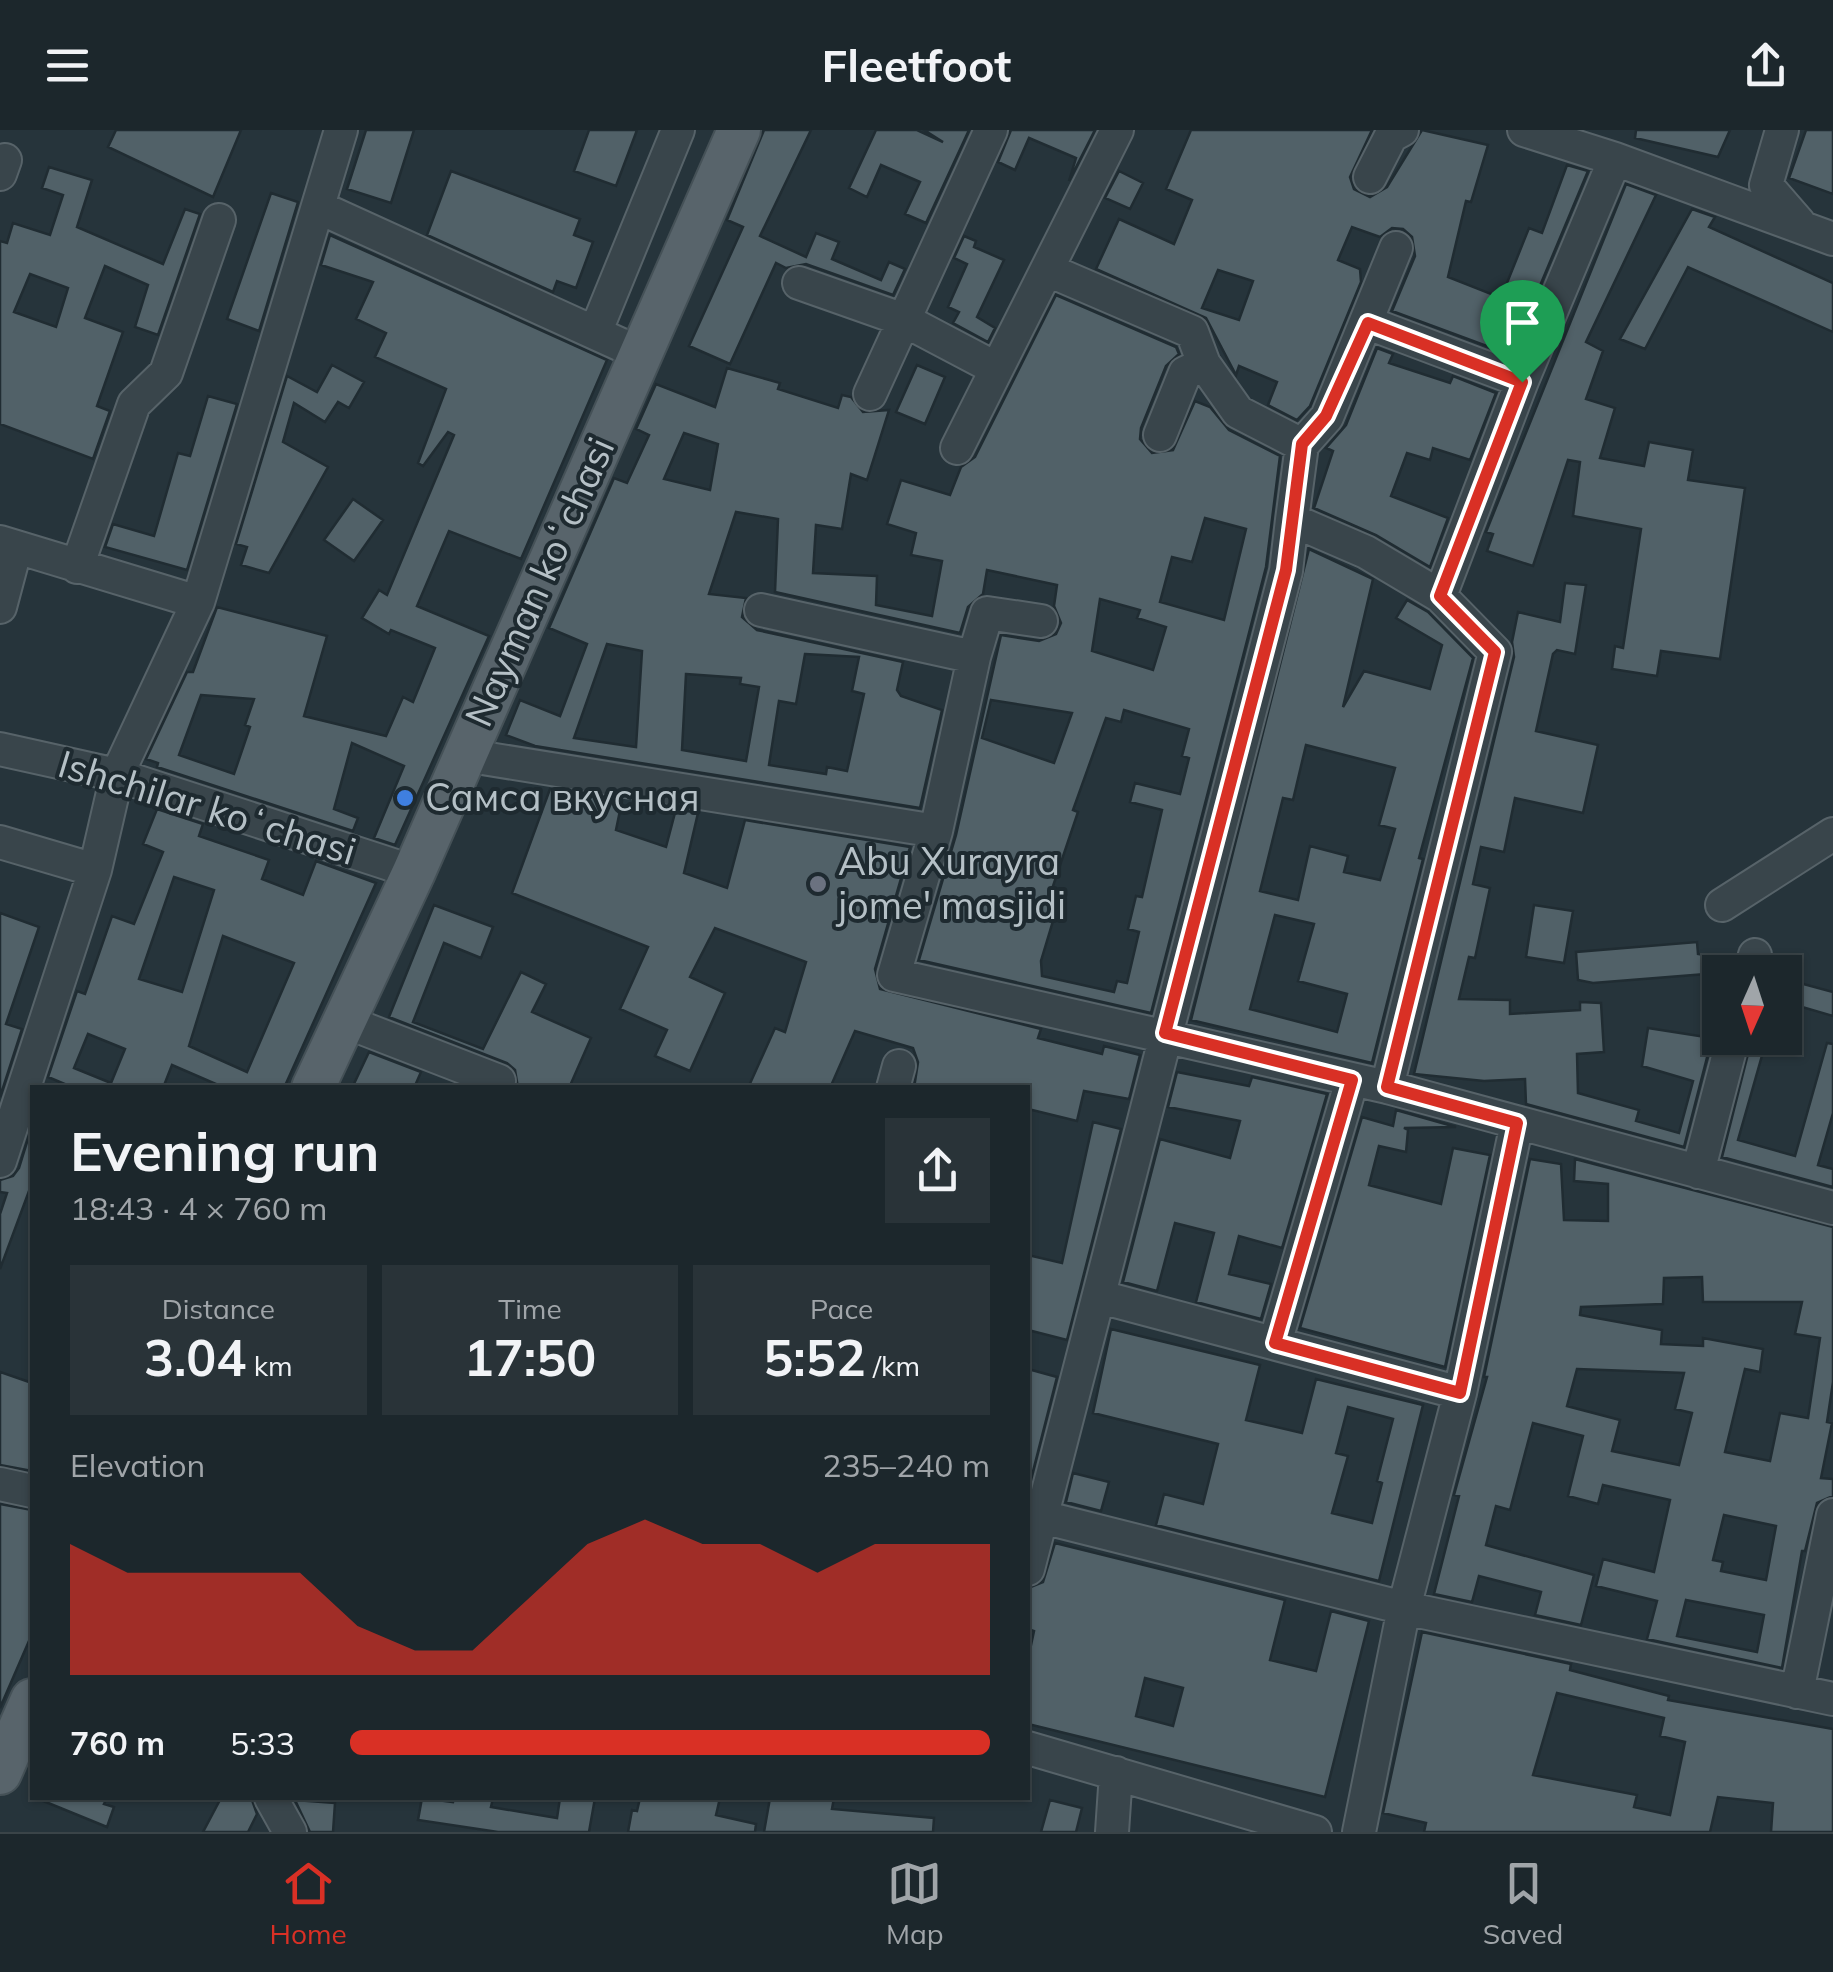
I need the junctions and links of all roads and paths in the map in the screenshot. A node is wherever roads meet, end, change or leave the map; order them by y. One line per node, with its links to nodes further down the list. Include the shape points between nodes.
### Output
1 (341, 130): 11 (street)
2 (678, 130): 20 (street)
3 (739, 130): 21 (main road, Nayman koʻchasi)
4 (991, 130): 18 (street)
5 (1117, 130): 16 (street)
6 (1402, 130): 10 (street, via 1390,136)
7 (1524, 130): 9 (street)
8 (1782, 130): 13 (street, via 1766,185)
9 (1615, 159): 13 (street); 24 (street)
10 (1370, 177)
11 (318, 207): 20 (street); 33 (street)
12 (219, 220): 31 (street, via 166,372 134,404)
13 (1802, 227): 14 (street)
14 (1833, 239)
15 (1396, 248): 19 (street)
16 (1048, 270): 22 (street, via 1192,332); 23 (street)
17 (799, 283): 18 (street)
18 (904, 320): 23 (street); 25 (street)
19 (1368, 323): 24 (street); 27 (street, via 1326,416)
20 (595, 333): 21 (street)
21 (639, 353): 39 (main road, Nayman koʻchasi)
22 (1204, 364): 26 (street, via 1185,372); 27 (street, via 1238,412)
23 (995, 368): 28 (street)
24 (1522, 382): 32 (street)
25 (870, 394)
26 (1160, 435)
27 (1302, 444): 29 (street)
28 (957, 448)
29 (1292, 520): 32 (street, via 1366,552); 48 (street, via 1286,570)
30 (8, 544): 31 (street); 34 (street)
31 (77, 567): 33 (street)
32 (1440, 596): 53 (street, via 1495,652)
33 (198, 602): 40 (street)
34 (0, 607)
35 (761, 610): 37 (street)
36 (1041, 621): 37 (street, via 987,614)
37 (974, 657): 41 (street)
38 (0, 749): 40 (street, Ishchilar koʻchasi)
39 (464, 756): 41 (street); 45 (main road, Nayman koʻchasi)
40 (117, 775): 44 (street); 45 (street, Ishchilar koʻchasi)
41 (936, 831): 48 (street, via 894,976)
42 (1833, 834): 46 (street)
43 (0, 842): 44 (street)
44 (95, 870): 55 (street)
45 (414, 872): 47 (main road, Nayman koʻchasi)
46 (1722, 905)
47 (344, 1021): 51 (main road, Nayman koʻchasi); 52 (street)
48 (1165, 1033): 50 (street); 64 (street)
49 (1729, 1055): 56 (street)
50 (1352, 1080): 53 (street); 59 (street)
51 (314, 1085)
52 (498, 1085)
53 (1387, 1087): 54 (street)
54 (1517, 1123): 56 (street); 60 (street)
55 (0, 1161)
56 (1698, 1172): 57 (street)
57 (1833, 1208)
58 (1108, 1299): 59 (street)
59 (1275, 1343): 60 (street)
60 (1460, 1393): 66 (street)
61 (0, 1484): 62 (street)
62 (30, 1491)
63 (1833, 1515): 67 (street)
64 (1042, 1517): 65 (street); 66 (street)
65 (1030, 1562)
66 (1404, 1608): 67 (street); 77 (street)
67 (1797, 1692): 68 (street)
68 (1833, 1699)
69 (30, 1705): 71 (main road)
70 (1030, 1749): 72 (street)
71 (0, 1773)
72 (1116, 1773): 75 (street); 76 (street)
73 (272, 1800): 74 (street)
74 (290, 1832)
75 (1112, 1832)
76 (1315, 1832)
77 (1359, 1832)

